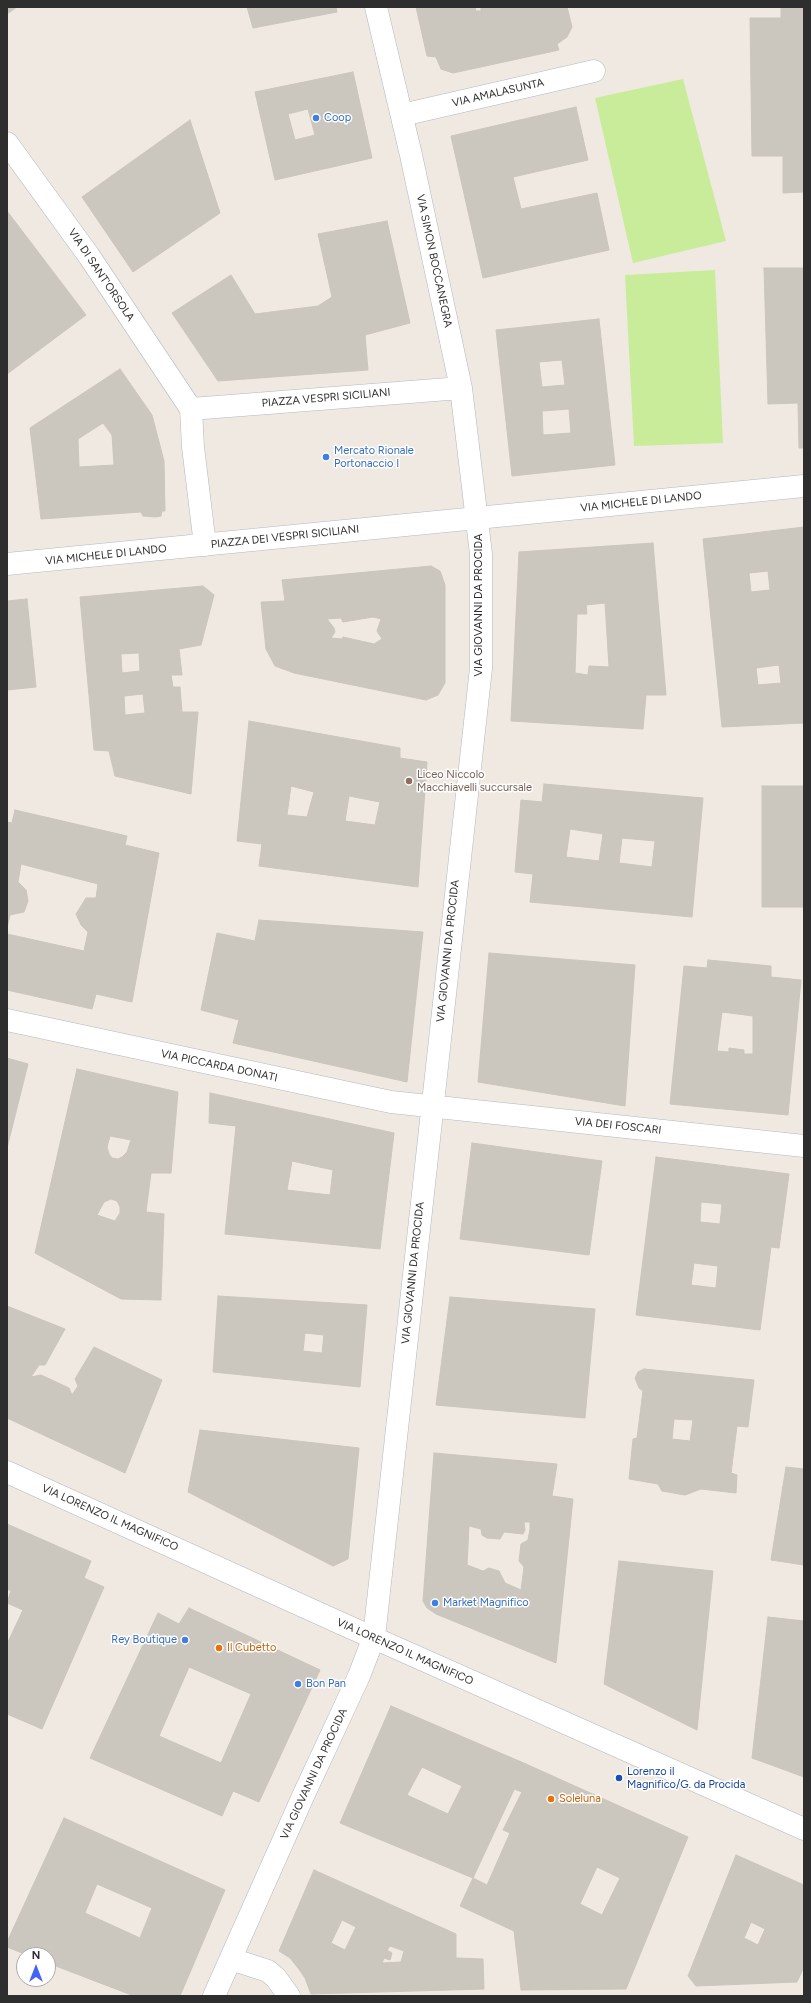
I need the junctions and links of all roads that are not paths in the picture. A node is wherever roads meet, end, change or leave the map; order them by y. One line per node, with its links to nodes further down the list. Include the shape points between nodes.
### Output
1 (376, 7): 3 (street, VIA SIMON BOCCANEGRA)
2 (594, 71): 3 (street, VIA AMALASUNTA)
3 (402, 116): 5 (street, VIA SIMON BOCCANEGRA)
4 (7, 143): 6 (street, VIA DI SANT'ORSOLA, via 89,256)
5 (461, 388): 6 (street, PIAZZA VESPRI SICILIANI); 8 (street, VIA SIMON BOCCANEGRA)
6 (192, 409): 9 (street, PIAZZA DEI VESPRI SICILIANI, via 193,447)
7 (804, 486): 8 (street, VIA MICHELE DI LANDO)
8 (477, 518): 9 (street, PIAZZA DEI VESPRI SICILIANI); 12 (street, VIA GIOVANNI DA PROCIDA, via 481,554 481,668)
9 (205, 545): 10 (street, VIA MICHELE DI LANDO)
10 (7, 564)
11 (7, 1020): 12 (street, VIA PICCARDA DONATI, via 391,1102)
12 (431, 1106): 13 (street, VIA DEI FOSCARI); 15 (street, VIA GIOVANNI DA PROCIDA)
13 (804, 1146)
14 (7, 1472): 15 (street, VIA LORENZO IL MAGNIFICO)
15 (374, 1637): 16 (street, VIA LORENZO IL MAGNIFICO); 17 (street, VIA GIOVANNI DA PROCIDA, via 359,1676)
16 (804, 1829)
17 (231, 1959): 18 (street, VIA GIOVANNI DA PROCIDA); 19 (street, via 268,1972 276,1978)
18 (214, 1996)
19 (289, 1996)

